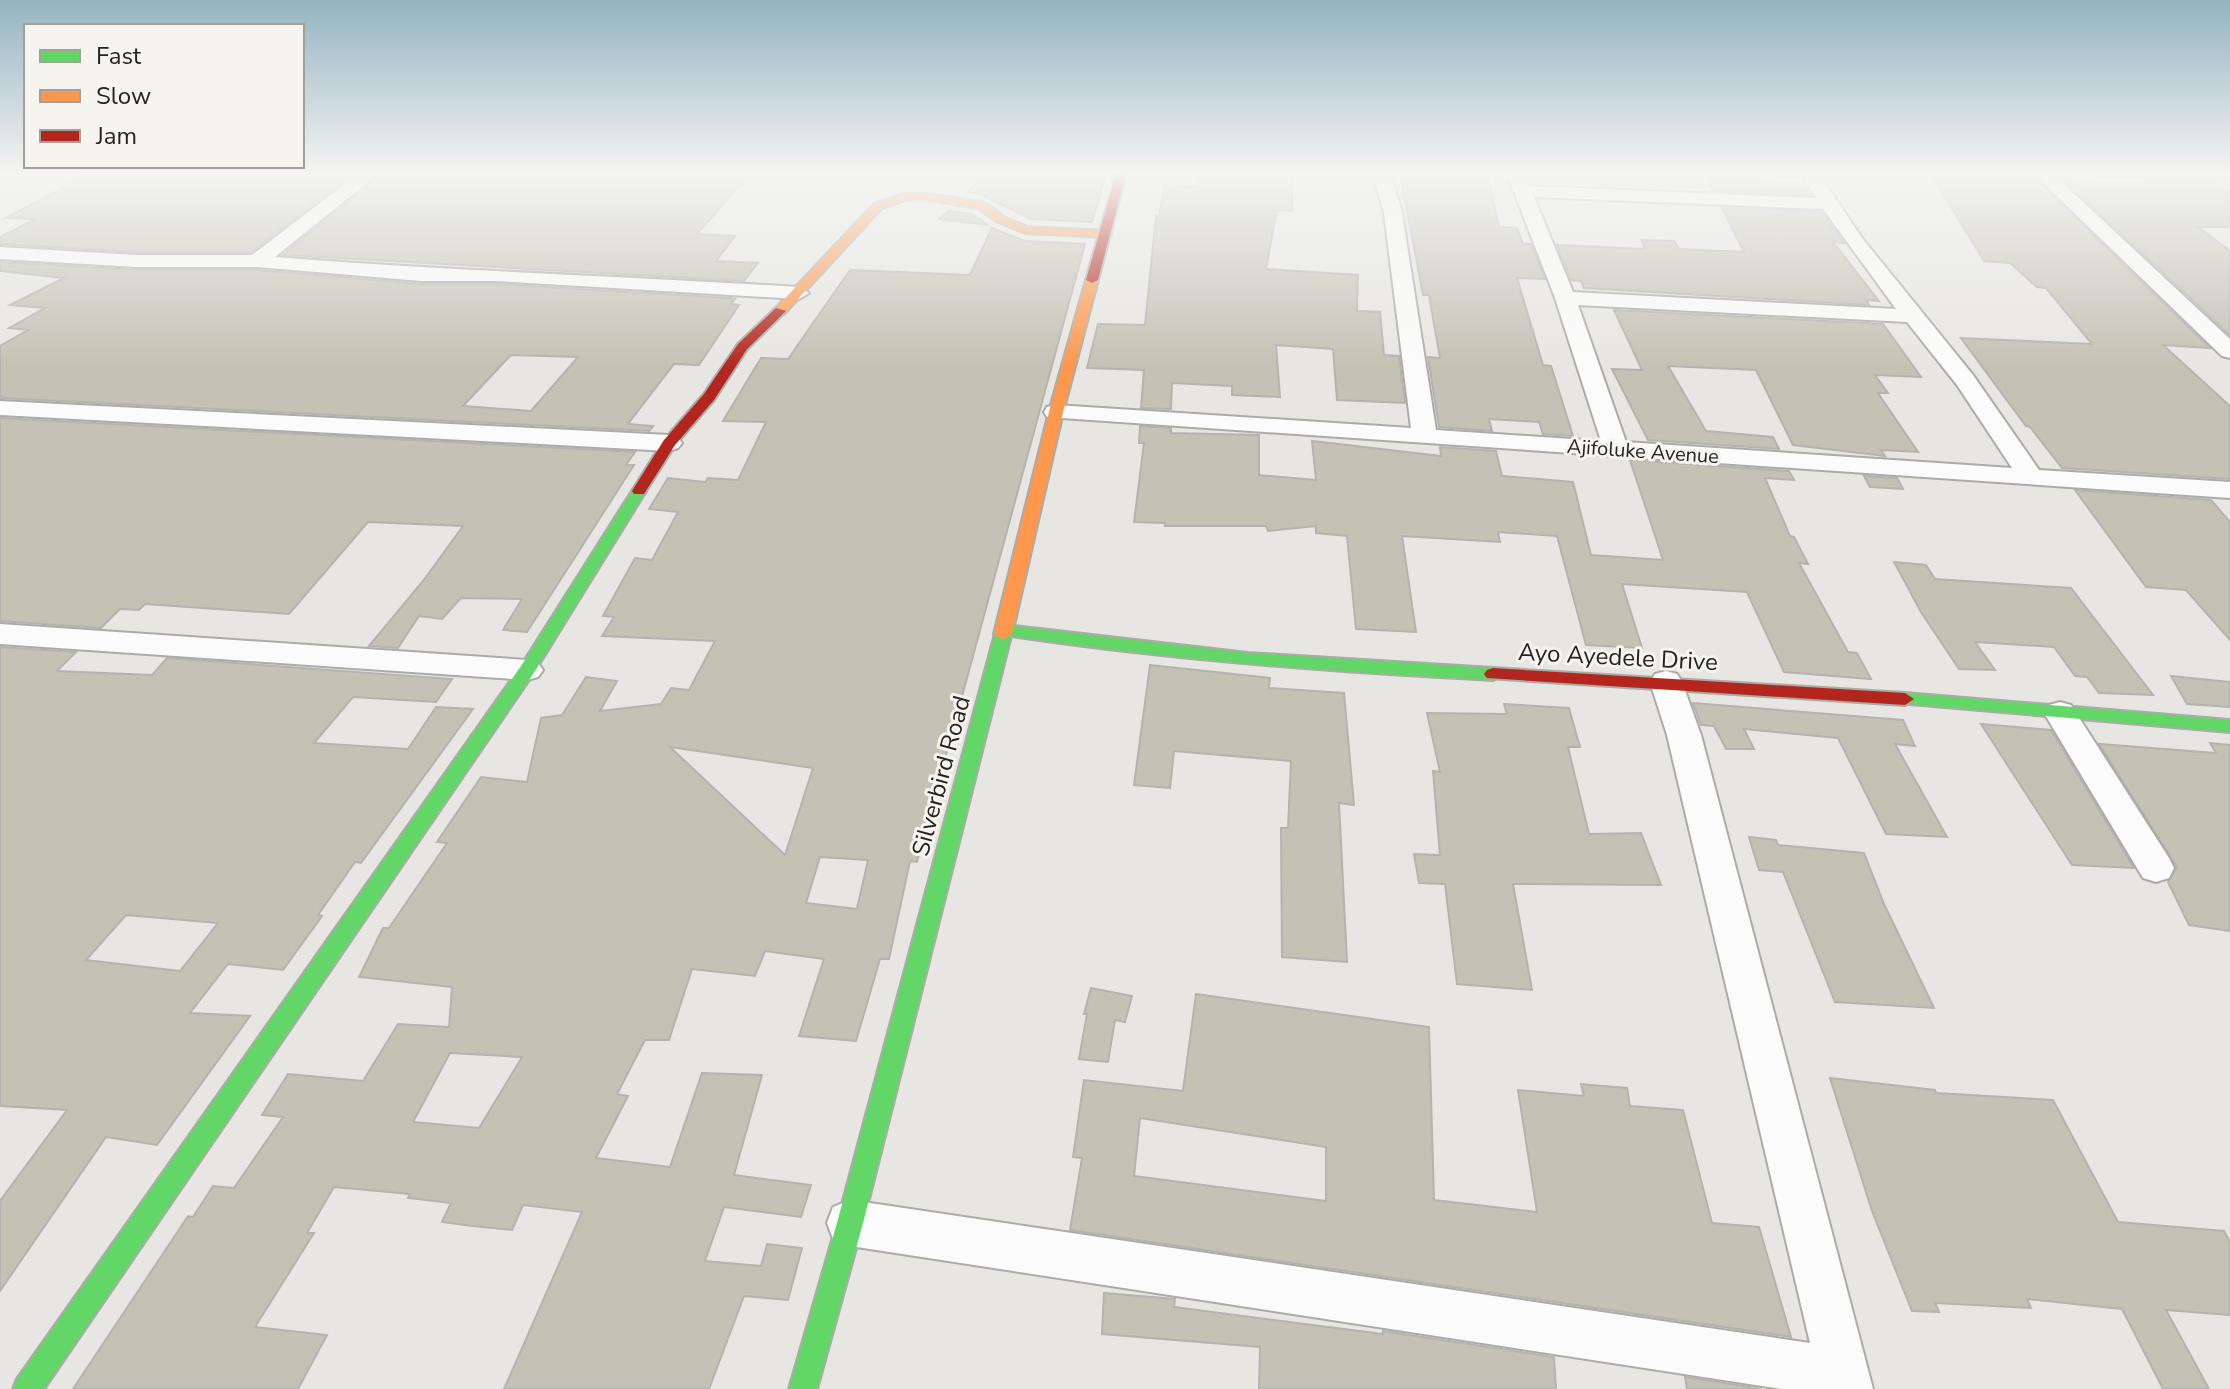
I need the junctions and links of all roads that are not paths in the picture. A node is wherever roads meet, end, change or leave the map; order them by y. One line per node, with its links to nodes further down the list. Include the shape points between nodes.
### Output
1 (286, 239): 9 (street)
2 (847, 239): 10 (street)
3 (1105, 239): 15 (street, Silverbird Road)
4 (1397, 239): 16 (street)
5 (1542, 239): 11 (street)
6 (1853, 239): 12 (street)
7 (2111, 239): 13 (street)
8 (0, 253): 9 (street)
9 (257, 261): 10 (street, via 421,275)
10 (799, 293): 17 (street, via 742,347)
11 (1565, 298): 12 (street); 18 (street)
12 (1910, 316): 19 (street, via 1942,351)
13 (2230, 351)
14 (0, 408): 17 (street)
15 (1056, 412): 16 (street, Ajifoluke Avenue); 21 (street, Silverbird Road)
16 (1425, 437): 18 (street, Ajifoluke Avenue)
17 (669, 443): 23 (street)
18 (1616, 449): 19 (street, Ajifoluke Avenue)
19 (2030, 475): 20 (street, Ajifoluke Avenue)
20 (2230, 490)
21 (1004, 630): 24 (street, Ayo Ayedele Drive, via 1193,656); 28 (street, Silverbird Road)
22 (0, 634): 23 (street)
23 (527, 670): 30 (street)
24 (1666, 682): 25 (street, Ayo Ayedele Drive); 29 (street, via 1684,735)
25 (2060, 713): 26 (street, Ayo Ayedele Drive); 27 (street)
26 (2230, 726)
27 (2156, 868)
28 (850, 1223): 29 (street); 31 (street, Silverbird Road)
29 (1845, 1381)
30 (27, 1389)
31 (803, 1389)

